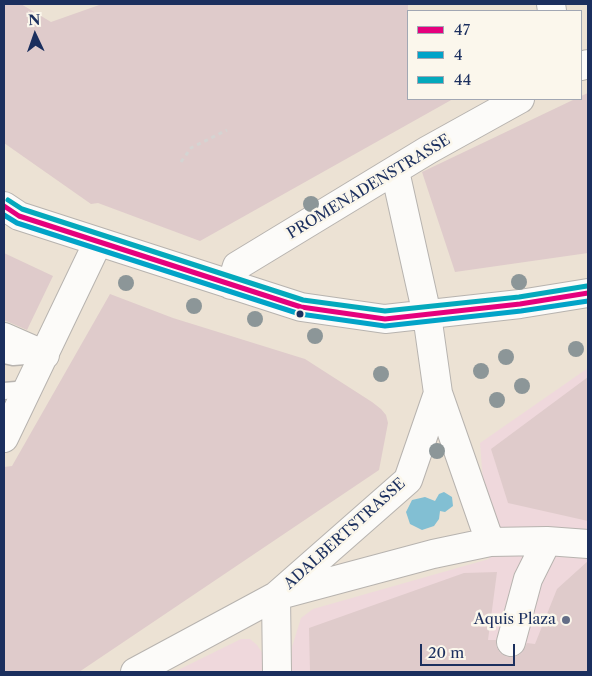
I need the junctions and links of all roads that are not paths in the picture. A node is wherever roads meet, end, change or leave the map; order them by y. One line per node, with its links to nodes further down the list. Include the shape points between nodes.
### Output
1 (518, 100): 2 (street, PROMENADENSTRASSE)
2 (395, 170): 5 (street, PROMENADENSTRASSE, via 237,266); 7 (street)
3 (4, 206): 4 (street, via 19,216)
4 (98, 242): 5 (street); 9 (street)
5 (231, 285): 7 (street, via 301,307 386,319)
6 (588, 293): 7 (street)
7 (427, 316): 12 (street)
8 (4, 336): 9 (street)
9 (45, 354): 10 (lane); 11 (street)
10 (4, 355)
11 (16, 390): 13 (street)
12 (438, 393): 15 (street); 17 (street, ADALBERTSTRASSE, via 408,480)
13 (4, 438)
14 (547, 541): 15 (street, ADALBERTSTRASSE); 16 (street, ADALBERTSTRASSE); 18 (street, via 528,580)
15 (490, 542): 17 (street, ADALBERTSTRASSE)
16 (588, 544)
17 (276, 596): 19 (street, ADALBERTSTRASSE); 20 (street)
18 (512, 642)
19 (135, 672)
20 (277, 672)

